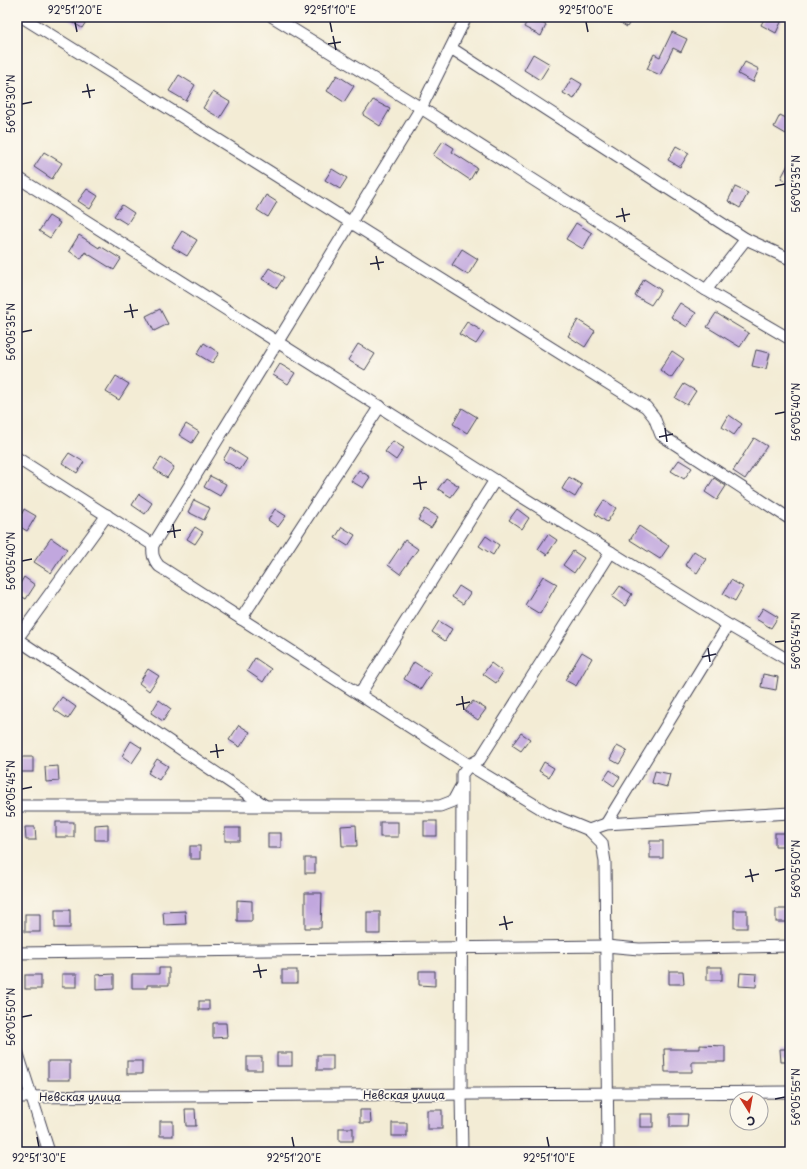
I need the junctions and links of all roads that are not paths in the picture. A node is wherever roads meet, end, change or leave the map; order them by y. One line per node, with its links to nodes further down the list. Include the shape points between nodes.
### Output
1 (22, 17): 7 (street)
2 (273, 17): 5 (street)
3 (466, 17): 4 (street)
4 (451, 48): 5 (street); 8 (street)
5 (421, 108): 7 (street); 10 (street)
6 (17, 177): 12 (street)
7 (351, 223): 12 (street); 17 (street, via 646,408 654,417 661,435)
8 (746, 239): 9 (street); 10 (street)
9 (790, 259)
10 (706, 290): 11 (street)
11 (790, 339)
12 (277, 343): 13 (street); 18 (street)
13 (380, 406): 15 (street); 20 (street)
14 (17, 458): 16 (street)
15 (495, 480): 19 (street); 24 (street)
16 (107, 515): 18 (street); 22 (street)
17 (790, 519)
18 (153, 545): 20 (street, via 154,560 159,566)
19 (611, 552): 21 (street); 25 (street, via 480,759)
20 (241, 619): 24 (street)
21 (728, 625): 23 (street); 30 (street)
22 (17, 639): 27 (street)
23 (790, 661)
24 (360, 694): 25 (street)
25 (469, 765): 26 (street, via 462,774); 31 (street, via 550,814)
26 (461, 787): 27 (street, via 453,800 440,806); 34 (street)
27 (264, 805): 28 (street)
28 (17, 806)
29 (790, 813): 30 (street)
30 (606, 824): 31 (street)
31 (589, 830): 32 (street, via 602,843 605,862)
32 (606, 946): 33 (street, via 639,949); 34 (street); 39 (street)
33 (790, 946)
34 (461, 948): 35 (street); 38 (street)
35 (17, 953)
36 (17, 1051): 41 (street)
37 (790, 1092): 39 (street, Невская улица)
38 (461, 1094): 39 (street, Невская улица); 41 (street, Невская улица); 43 (street)
39 (608, 1094): 44 (street)
40 (17, 1097): 41 (street, Невская улица)
41 (30, 1097): 42 (street)
42 (49, 1152)
43 (462, 1152)
44 (608, 1152)

